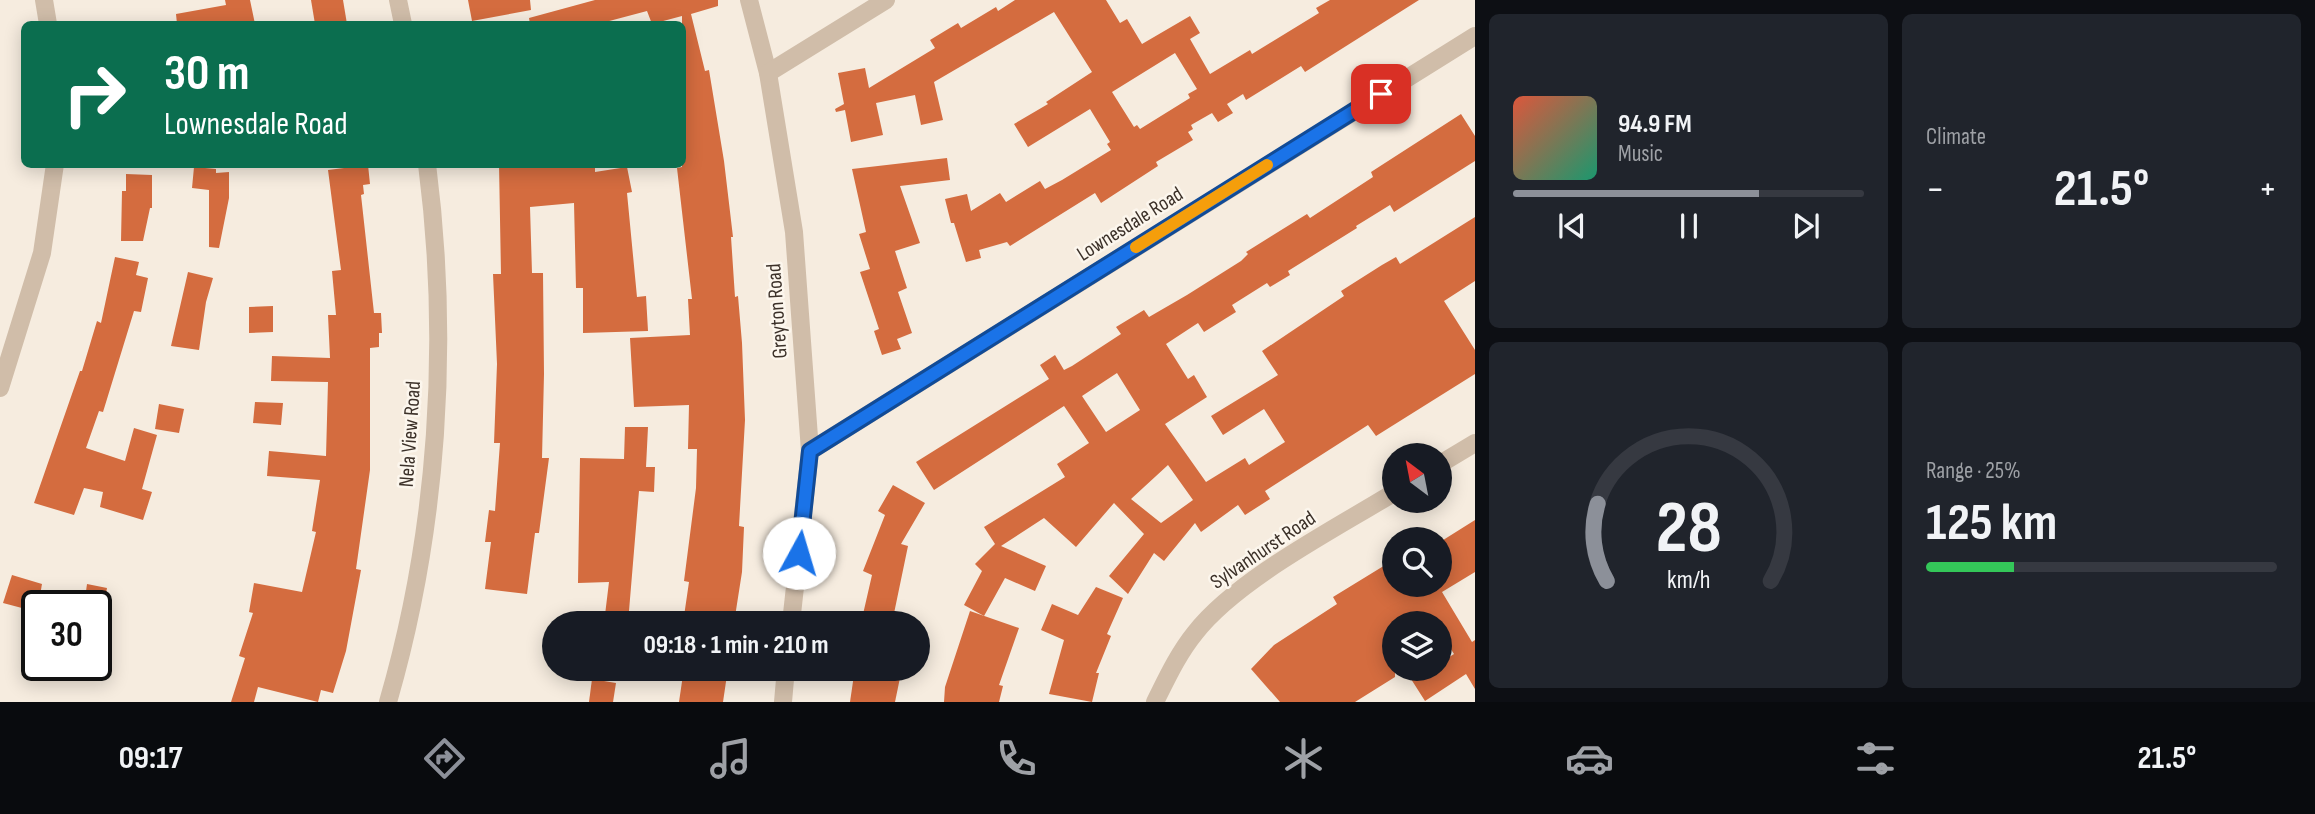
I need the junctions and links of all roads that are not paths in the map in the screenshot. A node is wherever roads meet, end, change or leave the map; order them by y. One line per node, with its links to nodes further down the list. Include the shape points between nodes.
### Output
1 (44, 0): 5 (street)
2 (398, 0): 6 (street)
3 (749, 0): 8 (street, Greyton Road)
4 (886, 0): 8 (street)
5 (48, 21)
6 (402, 21)
7 (1475, 36): 13 (street, Lownesdale Road)
8 (768, 73): 13 (street, Greyton Road, via 794,232)
9 (54, 168): 11 (street, via 42,253)
10 (427, 168): 18 (street, Nela View Road, via 437,291 436,402 415,584)
11 (0, 388)
12 (1475, 443): 14 (street)
13 (810, 451): 16 (street, Greyton Road)
14 (1452, 457)
15 (1382, 500): 20 (street, Sylvanhurst Road, via 1250,583 1217,609 1177,657)
16 (792, 611)
17 (785, 681): 19 (street)
18 (388, 702)
19 (783, 702)
20 (1155, 702)

